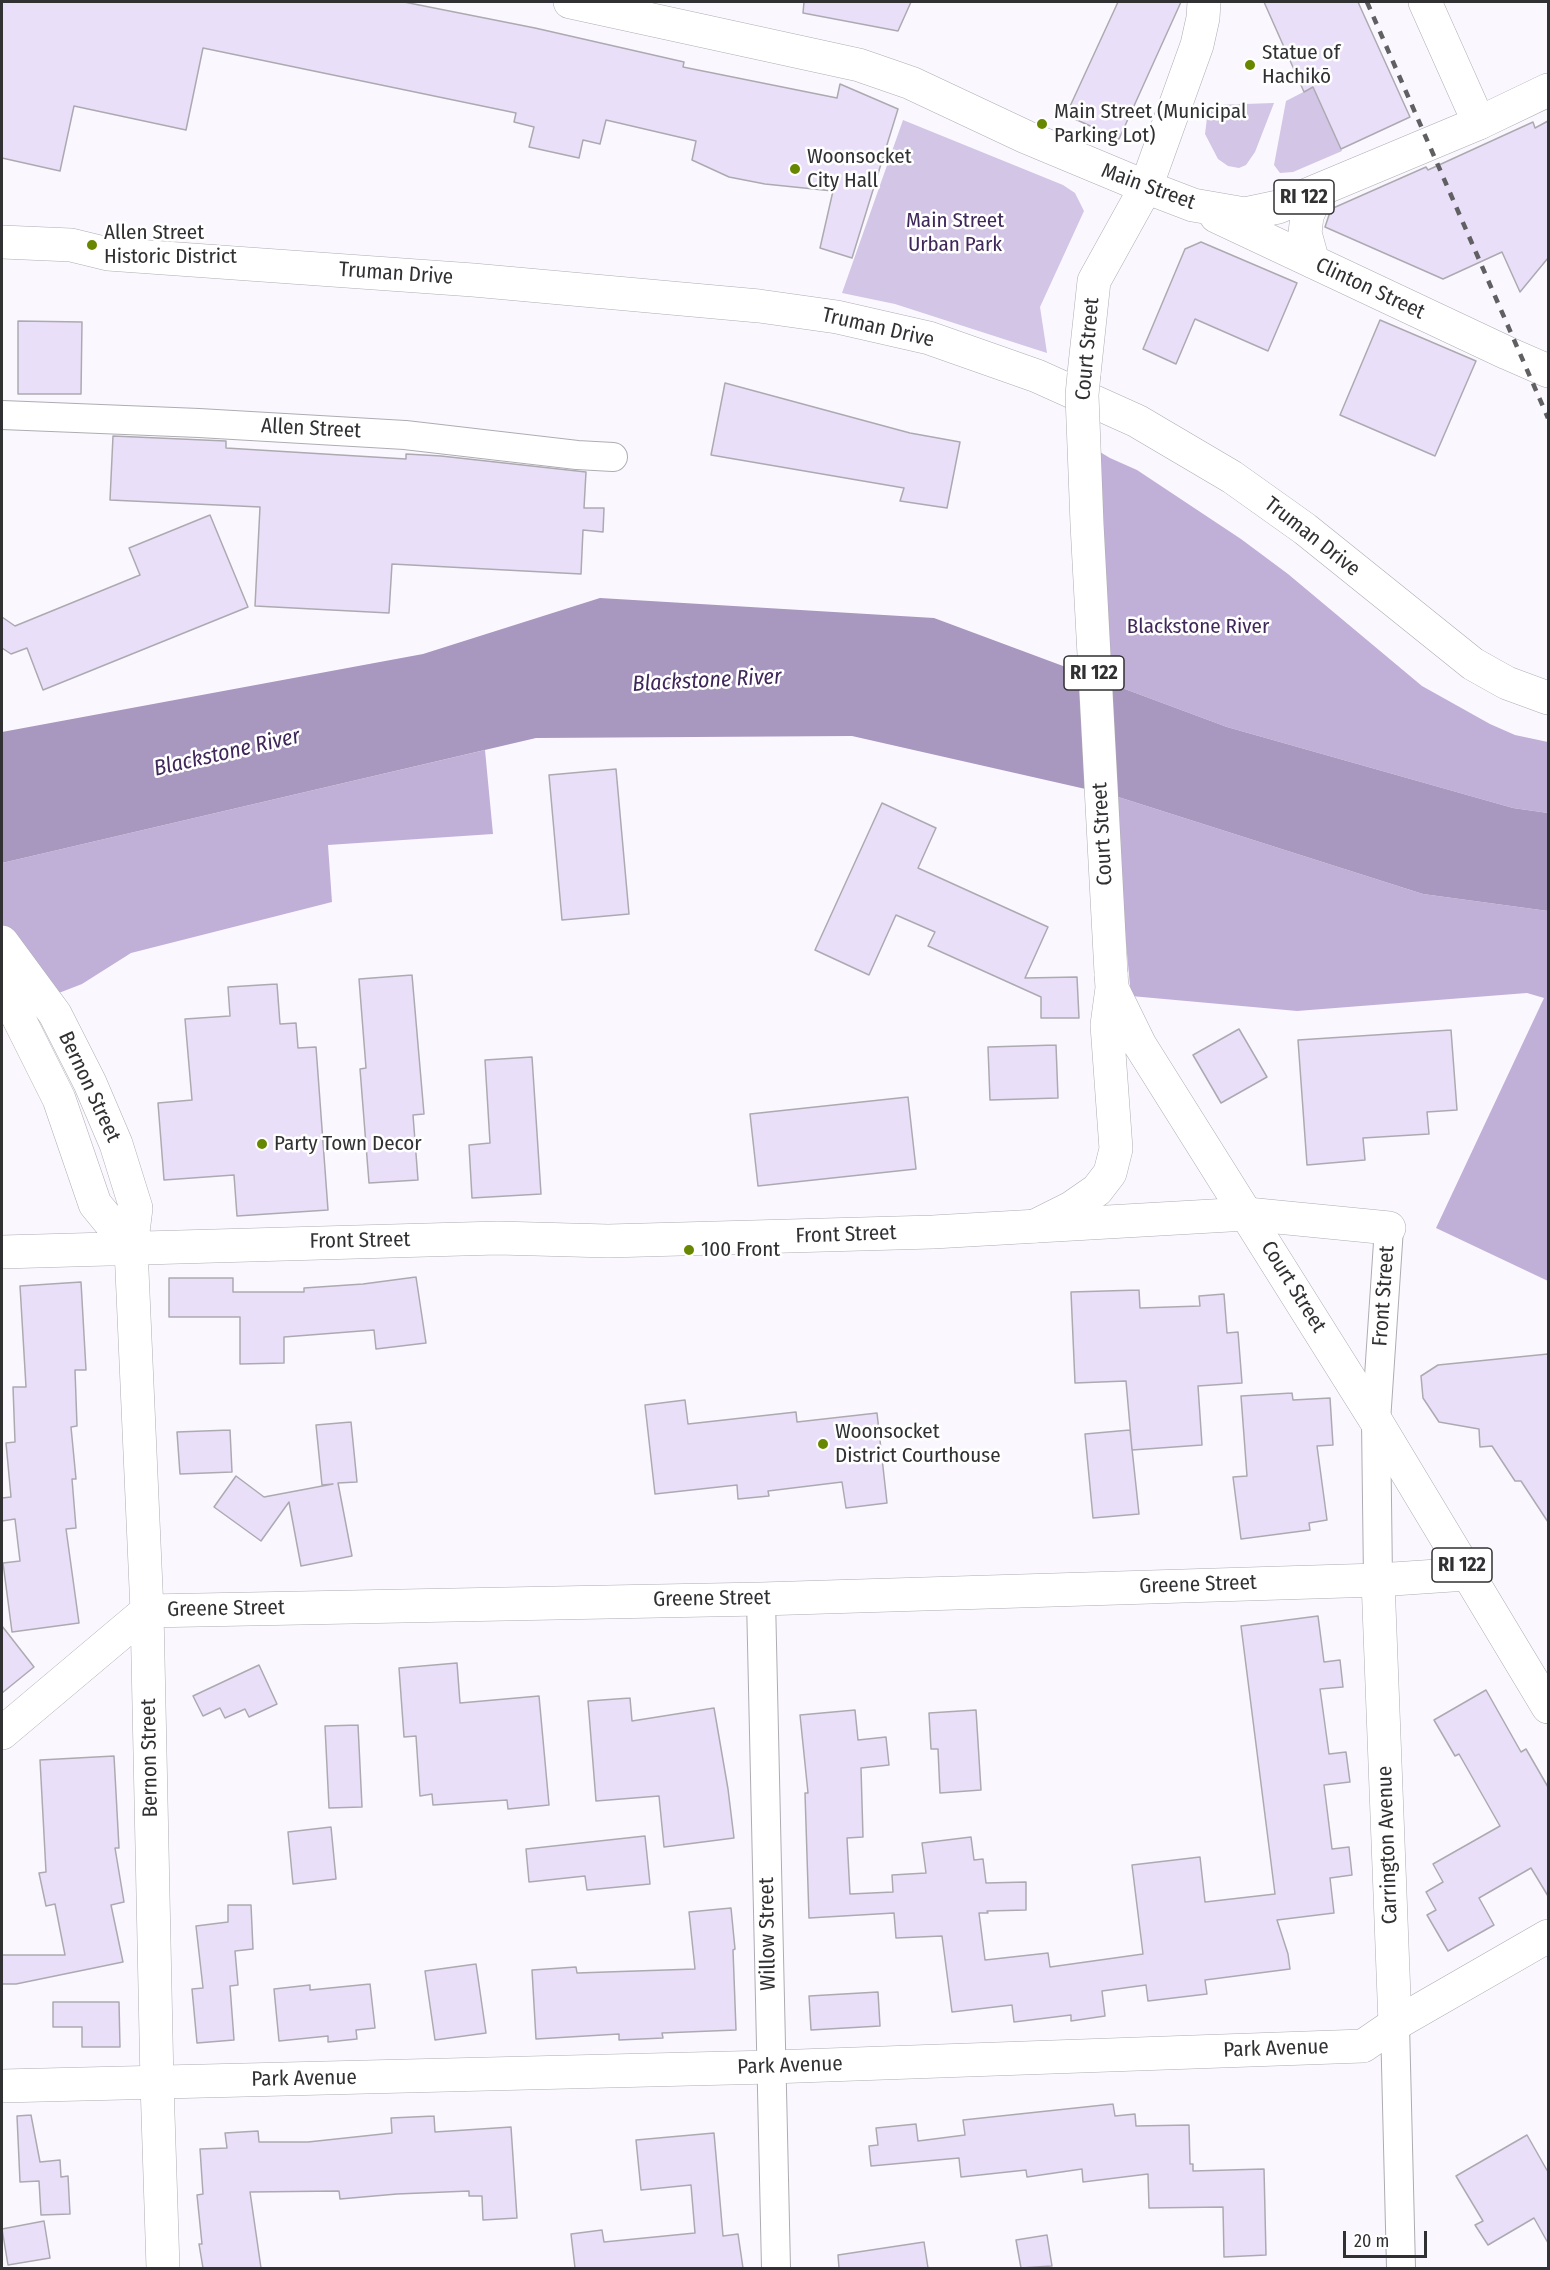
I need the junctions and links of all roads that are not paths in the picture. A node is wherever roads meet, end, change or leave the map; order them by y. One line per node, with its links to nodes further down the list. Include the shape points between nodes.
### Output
1 (570, 2): 6 (main road, Main Street, via 859,65 911,83)
2 (1204, 2): 6 (main road, RI 122, via 1197,45)
3 (1425, 2): 5 (main road)
4 (1548, 90): 5 (main road, Main Street)
5 (1479, 123): 7 (main road, Main Street / RI 122)
6 (1146, 187): 8 (main road, Main Street / RI 122); 18 (main road, Court Street / RI 122, bridge, via 1094,281 1082,395)
7 (1318, 191): 8 (main road, Main Street / RI 122, via 1278,207 1245,214); 12 (main road, via 1307,216 1305,233)
8 (1193, 206): 12 (main road, Clinton Street)
9 (2, 242): 10 (main road, Truman Drive, via 71,245)
10 (108, 254): 11 (main road, Truman Drive); 16 (main road, Truman Drive, via 473,280 759,306 837,317 929,338 1037,376 1137,421 1233,477 1305,529 1473,664 1507,683)
11 (2, 260)
12 (1313, 262): 13 (main road, Clinton Street)
13 (1548, 371)
14 (4, 419): 15 (street, Allen Street, via 199,423 405,435)
15 (613, 457)
16 (1548, 698)
17 (2, 942): 19 (main road, Bernon Street)
18 (1112, 981): 20 (main road, Court Street / RI 122, via 1140,1045); 21 (main road, via 1107,1025 1116,1149 1110,1173 1097,1190)
19 (18, 994): 23 (main road, Bernon Street, via 95,1204)
20 (1246, 1214): 21 (main road, Front Street); 22 (main road, Front Street); 25 (main road, Court Street / RI 122)
21 (1035, 1226): 23 (main road, Front Street, via 664,1240 487,1238)
22 (1389, 1228): 25 (street, Front Street)
23 (131, 1248): 24 (main road, Front Street); 29 (main road, Bernon Street)
24 (2, 1252)
25 (1376, 1421): 26 (main road, RI 122); 27 (street, Carrington Avenue)
26 (1467, 1574): 27 (main road, Greene Street); 30 (main road, RI 122)
27 (1378, 1580): 28 (main road, Greene Street); 33 (main road, Carrington Avenue)
28 (761, 1599): 29 (main road, Greene Street); 34 (street, Willow Street)
29 (147, 1611): 31 (main road, Greene Street); 35 (main road, Bernon Street)
30 (1548, 1707)
31 (2, 1733)
32 (1548, 1936): 33 (main road, Park Avenue)
33 (1395, 2024): 34 (main road, Park Avenue, via 1363,2046); 39 (street, Carrington Avenue)
34 (771, 2067): 35 (main road, Park Avenue); 38 (street, Willow Street)
35 (157, 2083): 36 (main road, Park Avenue); 37 (main road, Bernon Street)
36 (2, 2086)
37 (163, 2268)
38 (776, 2268)
39 (1401, 2268)

